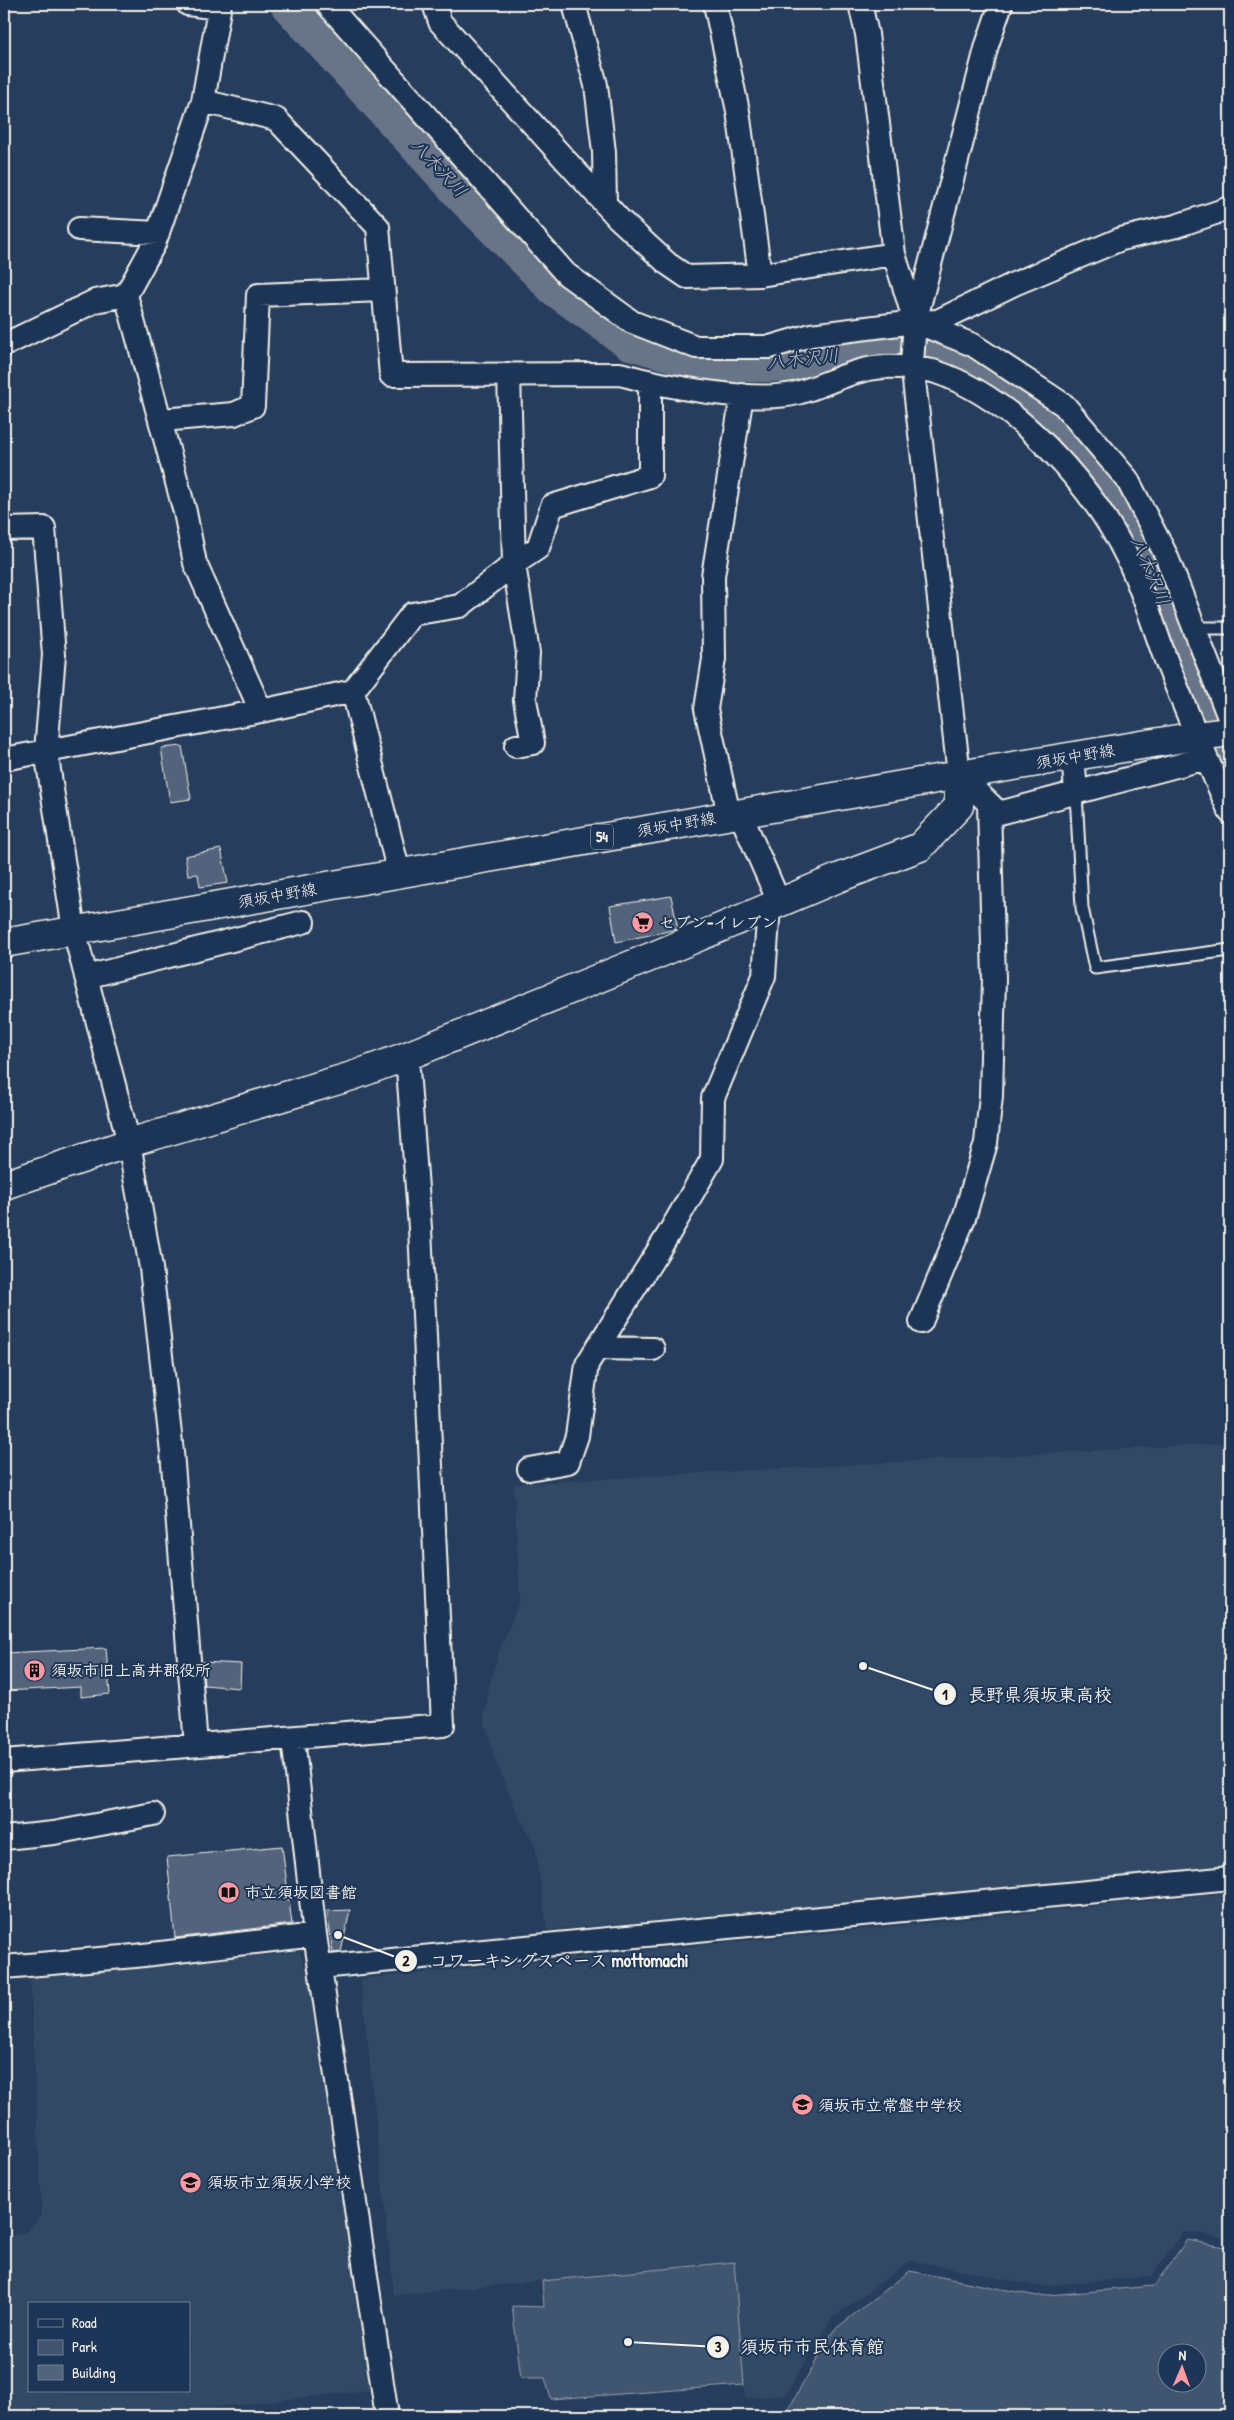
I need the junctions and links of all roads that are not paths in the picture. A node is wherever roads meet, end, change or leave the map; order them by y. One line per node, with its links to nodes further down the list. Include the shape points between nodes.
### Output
1 (188, 4): 8 (street)
2 (327, 4): 18 (street, via 566,274 632,322 696,347 770,347 811,335)
3 (434, 4): 10 (street, via 440,22)
4 (574, 4): 10 (street, via 596,85)
5 (715, 4): 15 (street, via 738,111)
6 (860, 4): 14 (street, via 867,34)
7 (1001, 4): 18 (street, via 987,45)
8 (219, 6): 9 (street)
9 (204, 101): 13 (street); 16 (street, via 276,118 378,227)
10 (606, 204): 15 (street, via 668,264 687,277)
11 (1230, 208): 18 (street, via 1176,226 1120,239 1014,284 938,321)
12 (79, 229): 13 (street)
13 (158, 234): 17 (street)
14 (894, 254): 15 (street); 18 (street)
15 (760, 275)
16 (384, 290): 21 (street, via 391,375); 24 (street, via 258,295 253,406 234,414)
17 (126, 295): 19 (street, via 95,301); 24 (street)
18 (914, 326): 20 (street); 27 (street, via 974,345 1064,405 1127,479 1166,555)
19 (4, 345)
20 (913, 366): 23 (street, via 852,372 796,394); 32 (street, via 935,371 994,402 1063,463 1089,494 1127,557); 37 (street)
21 (509, 374): 22 (street, via 620,374); 26 (street)
22 (650, 382): 23 (street); 26 (street, via 650,476 552,506 538,548)
23 (742, 395): 41 (street, via 713,576 714,659 706,709)
24 (161, 420): 30 (street, via 186,512 195,563)
25 (4, 529): 34 (street, via 44,528 54,655)
26 (514, 564): 29 (street, via 460,606 412,614); 33 (street, via 528,653 524,700 533,743)
27 (1194, 628): 28 (lane); 31 (street)
28 (1230, 628)
29 (353, 691): 30 (street); 42 (street)
30 (261, 711): 34 (street)
31 (1230, 728): 32 (main road, 須坂中野線 / 54)
32 (1201, 743): 35 (main road, 須坂中野線 / 54); 38 (street); 40 (street)
33 (516, 746)
34 (46, 751): 36 (street); 45 (street)
35 (1073, 755): 37 (main road, 須坂中野線 / 54); 38 (street)
36 (4, 759)
37 (959, 774): 39 (street); 41 (main road, 須坂中野線 / 54); 43 (main road, via 959,806 920,846)
38 (1076, 792): 39 (street, via 999,813); 47 (lane, via 1082,908 1095,968)
39 (989, 806): 52 (street, via 994,979 991,1096 986,1144 964,1218)
40 (1230, 812)
41 (735, 814): 42 (main road, 須坂中野線 / 54); 43 (street)
42 (399, 873): 45 (main road, 須坂中野線 / 54)
43 (774, 904): 49 (main road); 53 (street, via 764,976 713,1098 712,1159)
44 (303, 922): 48 (street)
45 (74, 930): 46 (main road, 須坂中野線 / 54); 48 (street)
46 (4, 943)
47 (1230, 950)
48 (86, 977): 50 (street)
49 (407, 1056): 50 (main road, via 352,1076); 56 (street, via 420,1228 443,1726)
50 (129, 1143): 51 (main road); 57 (street, via 151,1268 172,1452)
51 (4, 1185)
52 (921, 1322)
53 (597, 1348): 54 (street); 55 (street, via 587,1364 577,1436 568,1462)
54 (653, 1349)
55 (529, 1470)
56 (293, 1738): 57 (street); 62 (street)
57 (196, 1744): 58 (street)
58 (4, 1761)
59 (153, 1814): 60 (street, via 54,1833)
60 (4, 1838)
61 (1230, 1878): 64 (street)
62 (315, 1935): 63 (street); 64 (street)
63 (4, 1967)
64 (320, 1967): 65 (street)
65 (387, 2416)

